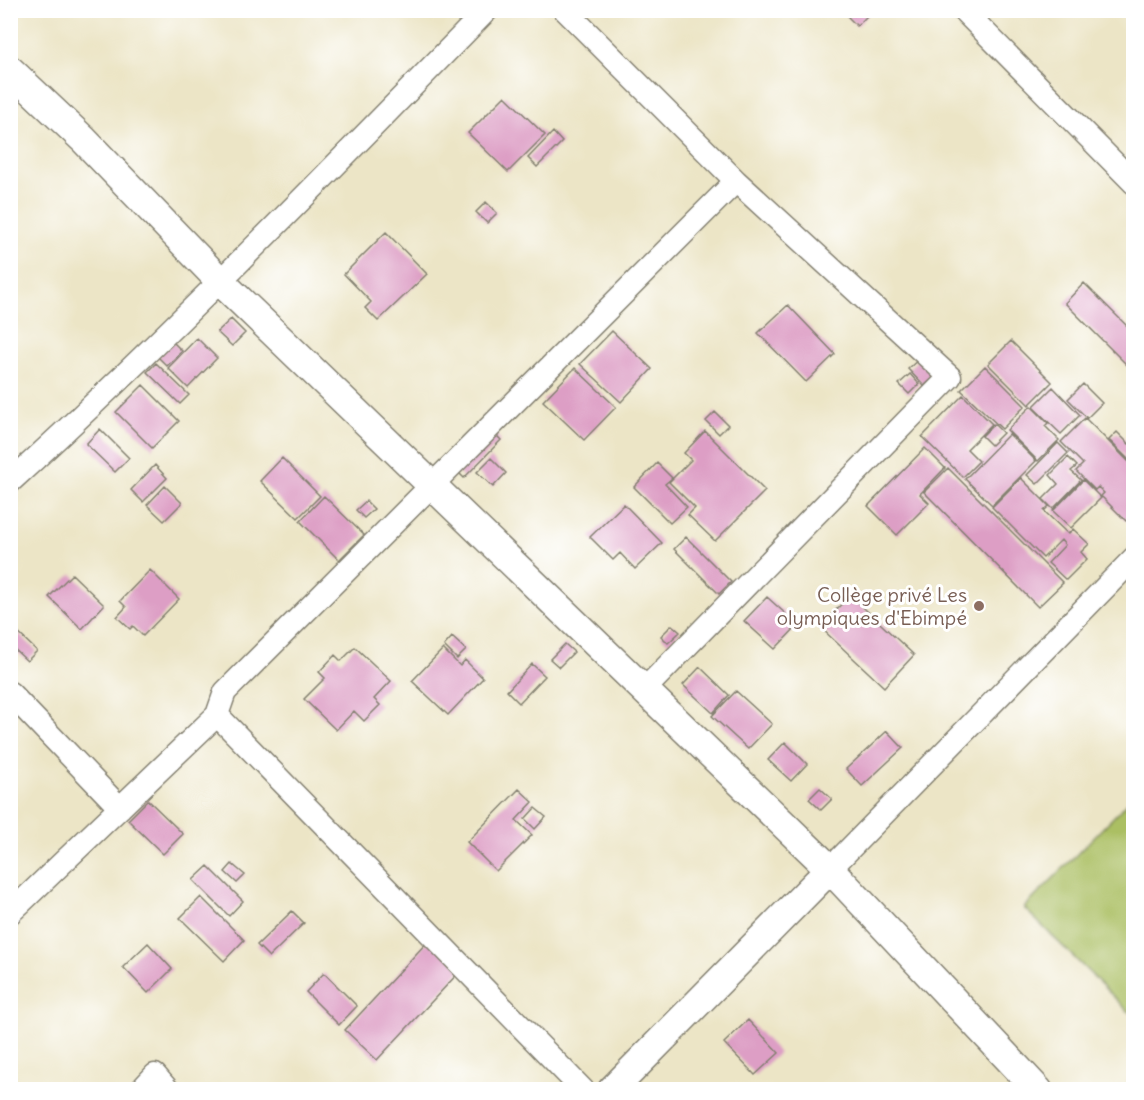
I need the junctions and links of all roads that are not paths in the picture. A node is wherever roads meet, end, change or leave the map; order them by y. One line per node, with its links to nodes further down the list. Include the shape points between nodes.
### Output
1 (488, 10): 7 (street)
2 (565, 10): 5 (street)
3 (963, 10): 6 (street)
4 (10, 70): 7 (street, via 84,140)
5 (736, 181): 9 (street); 11 (street, via 950,377)
6 (1134, 183)
7 (220, 282): 8 (street); 9 (street)
8 (10, 482)
9 (432, 485): 11 (street); 13 (street, via 225,692)
10 (1134, 558): 15 (street)
11 (644, 690): 15 (street)
12 (10, 693): 14 (street)
13 (217, 715): 14 (street); 19 (street)
14 (120, 808): 16 (street)
15 (830, 869): 20 (street); 21 (street)
16 (10, 913)
17 (141, 1089): 18 (street, via 155,1075)
18 (168, 1089)
19 (583, 1089)
20 (612, 1089)
21 (1038, 1089)

